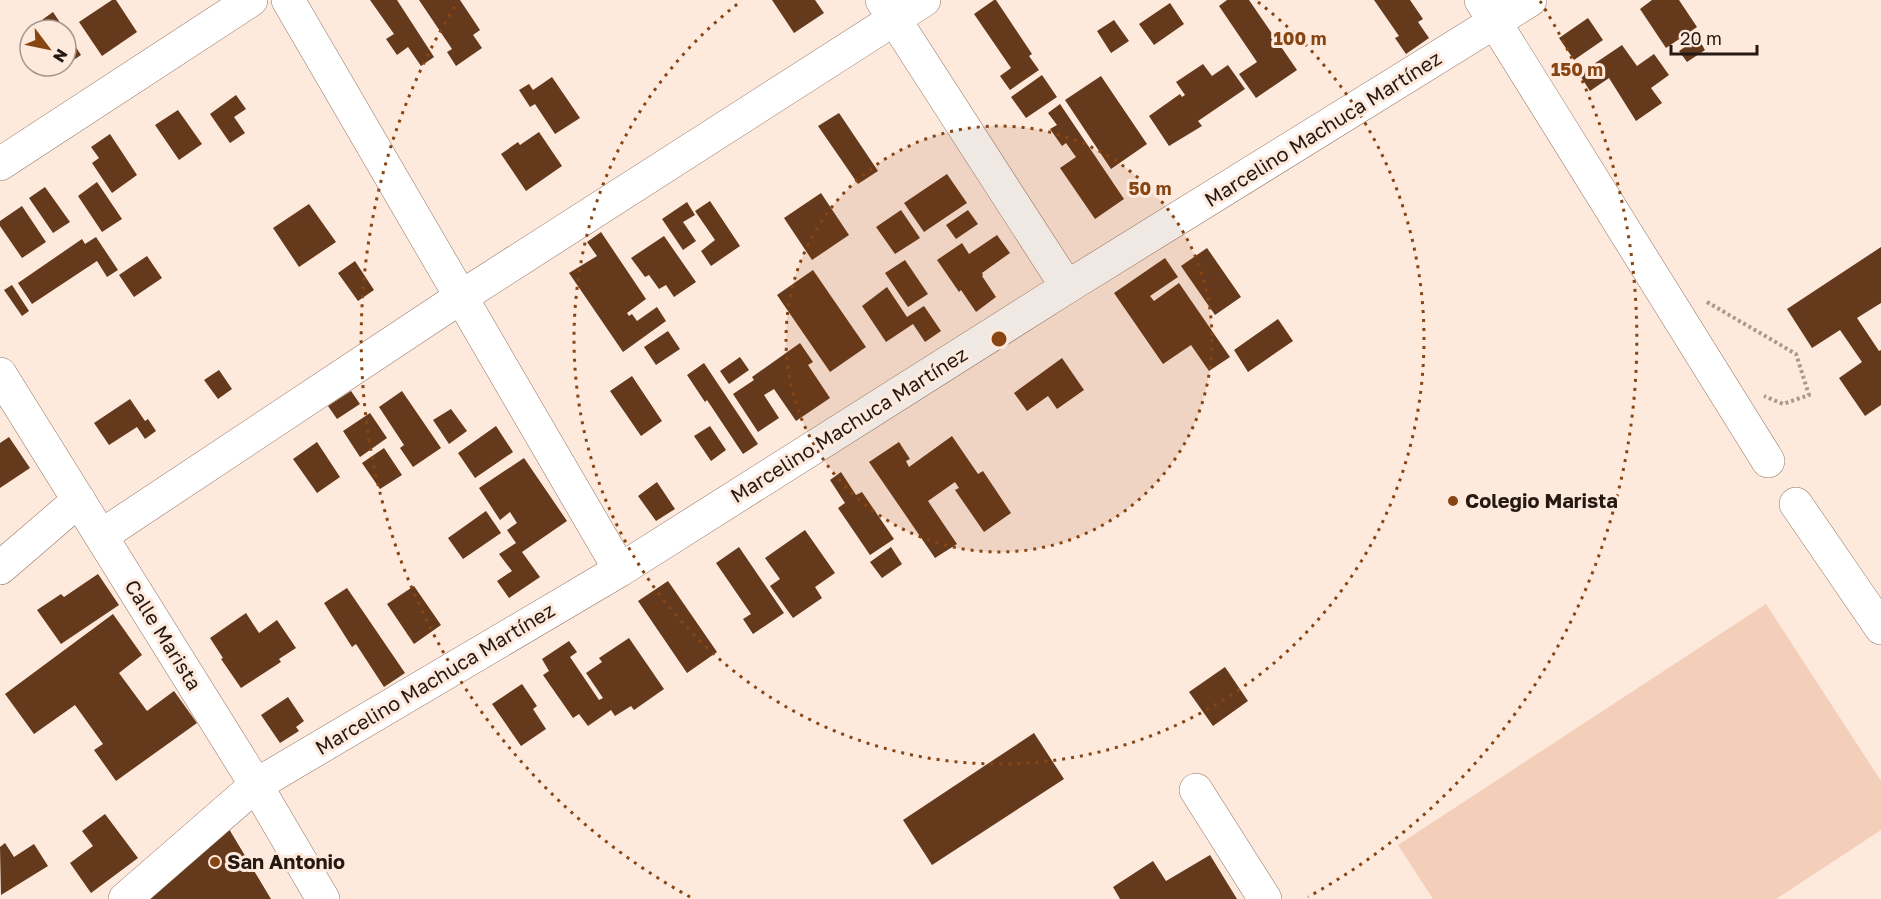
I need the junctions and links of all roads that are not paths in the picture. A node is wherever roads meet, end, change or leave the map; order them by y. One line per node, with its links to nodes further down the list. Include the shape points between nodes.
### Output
1 (251, 0): 7 (street)
2 (288, 0): 9 (street)
3 (924, 0): 5 (street)
4 (1530, 0): 6 (street, Marcelino Machuca Martínez)
5 (888, 10): 8 (street); 9 (street)
6 (1488, 11): 8 (street, Marcelino Machuca Martínez); 11 (street)
7 (0, 164)
8 (1067, 287): 16 (street, Marcelino Machuca Martínez)
9 (461, 297): 14 (street); 16 (street)
10 (0, 374): 12 (street, Calle Marista)
11 (1768, 461)
12 (79, 500): 14 (street, Calle Marista); 15 (street)
13 (1796, 504): 17 (street)
14 (101, 536): 18 (street, Calle Marista)
15 (0, 568)
16 (620, 570): 18 (street, Marcelino Machuca Martínez)
17 (1881, 628)
18 (256, 785): 20 (street, Marcelino Machuca Martínez); 21 (street, Calle Marista)
19 (1196, 790): 22 (street)
20 (125, 899)
21 (323, 899)
22 (1265, 899)

